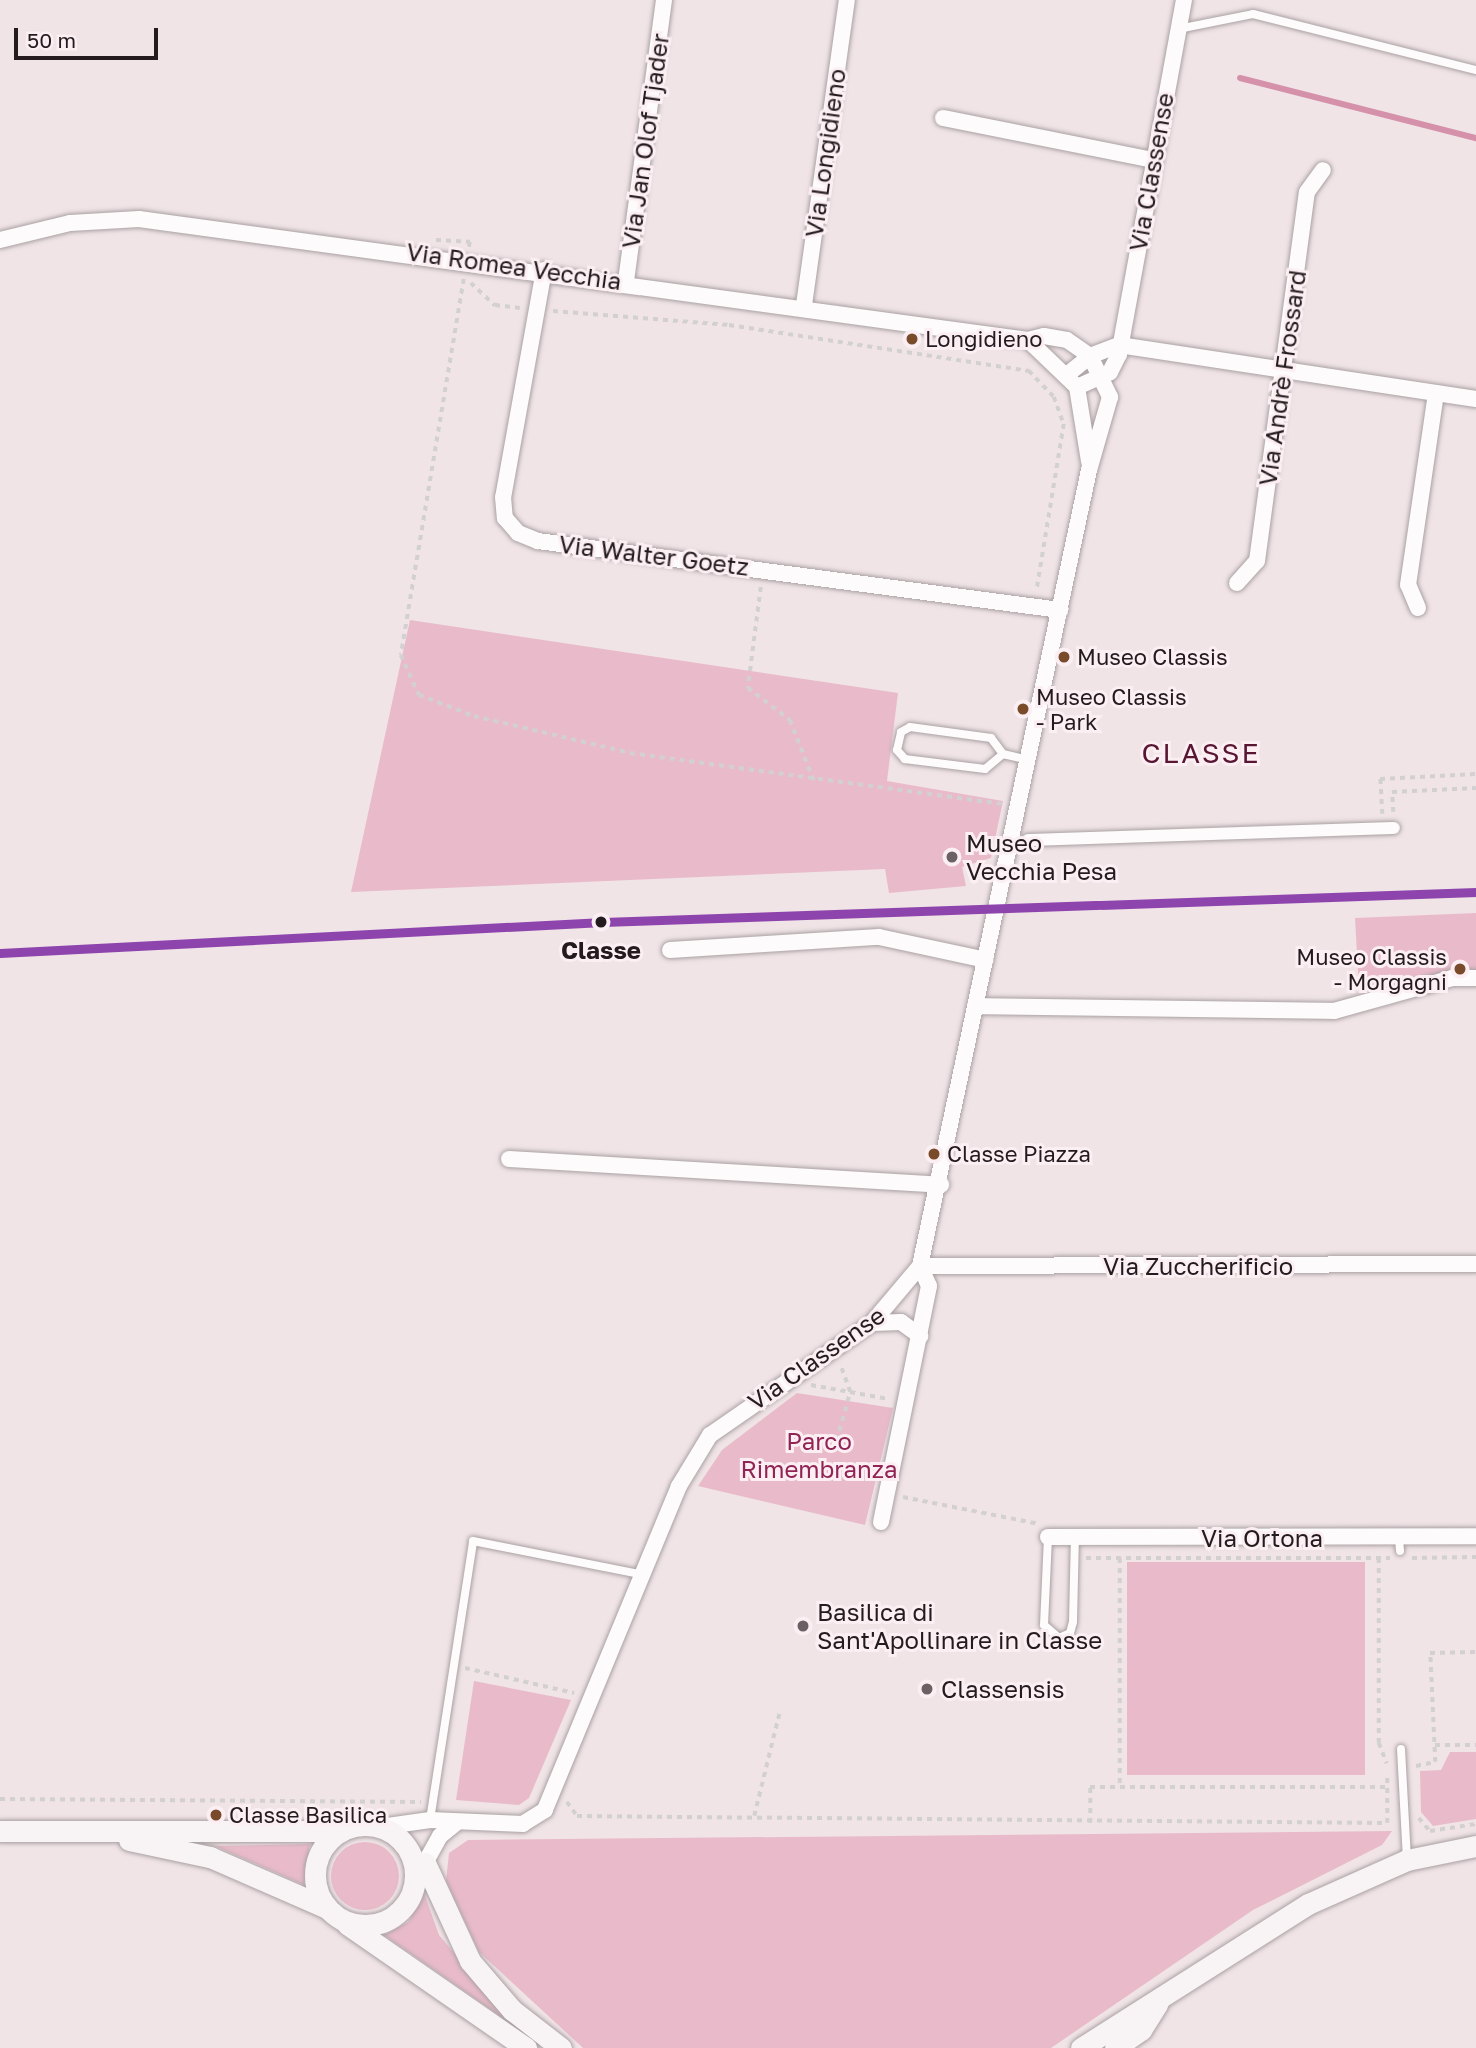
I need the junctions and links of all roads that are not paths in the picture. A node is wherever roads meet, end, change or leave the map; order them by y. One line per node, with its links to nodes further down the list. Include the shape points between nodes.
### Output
1 (664, 0): 11 (street, Via Jan Olof Tjader)
2 (847, 0): 12 (street, Via Longidieno)
3 (1184, 0): 4 (street, Via Classense)
4 (1178, 29): 5 (lane, via 1253,14); 7 (street, Via Classense)
5 (1476, 70)
6 (943, 118): 7 (street)
7 (1153, 160): 14 (street, Via Classense)
8 (1323, 170): 16 (street, Via Andrè Frossard, via 1307,192)
9 (0, 240): 10 (street, Via Romea Vecchia, via 70,223 139,219)
10 (544, 270): 11 (street, Via Romea Vecchia); 24 (street, Via Walter Goetz, via 503,498 510,526 538,541)
11 (626, 281): 12 (street, Via Romea Vecchia)
12 (804, 305): 13 (street, Via Romea Vecchia)
13 (1028, 340): 15 (street, Via Romea Vecchia, via 1067,340); 18 (street)
14 (1119, 345): 15 (street); 16 (street); 17 (street, Via Classense, via 1115,367)
15 (1090, 356): 17 (street); 18 (street)
16 (1284, 372): 19 (street); 22 (street, Via Andrè Frossard, via 1256,561)
17 (1104, 374): 18 (street); 21 (street, Via Classense, via 1107,422)
18 (1072, 380): 21 (street, Via Classense)
19 (1436, 393): 20 (street); 23 (street, via 1408,584)
20 (1476, 399)
21 (1089, 470): 24 (street, Via Classense)
22 (1237, 583)
23 (1418, 608)
24 (1060, 610): 26 (street, Via Classense)
25 (1003, 754): 25 (lane, via 990,738 910,727 901,732 897,750 905,760 985,769); 26 (lane)
26 (1030, 760): 30 (street, Via Classense)
27 (1388, 829): 28 (street)
28 (1028, 840)
29 (670, 950): 30 (street, via 879,937)
30 (986, 960): 32 (street, Via Classense)
31 (1476, 978): 32 (street, via 1452,978 1334,1010)
32 (975, 1006): 34 (street, Via Classense)
33 (509, 1159): 34 (street)
34 (941, 1185): 36 (street, Via Classense)
35 (1476, 1264): 36 (street, Via Zuccherificio)
36 (920, 1266): 37 (street, Via Classense); 38 (street, via 929,1286)
37 (872, 1324): 38 (street, via 901,1322); 43 (street, Via Classense, via 710,1435 679,1486)
38 (920, 1336): 39 (street)
39 (881, 1522)
40 (1048, 1536): 42 (street, Via Ortona); 42 (lane, via 1044,1626 1052,1637 1072,1629)
41 (1476, 1536): 42 (street, Via Ortona, via 1400,1545)
42 (1075, 1537)
43 (645, 1575): 45 (lane, via 473,1541); 46 (street, Via Classense, via 545,1810 523,1824)
44 (1401, 1749): 52 (lane)
45 (430, 1820): 46 (street, Via Classense); 47 (street, Via Classense)
46 (456, 1823): 53 (street, via 440,1836)
47 (380, 1827): 50 (main road); 54 (main road, via 411,1856 408,1900 385,1921)
48 (0, 1831): 49 (main road)
49 (86, 1831): 50 (main road); 54 (main road, via 210,1857)
50 (341, 1831): 54 (main road, via 315,1866)
51 (1476, 1846): 52 (main road)
52 (1407, 1860): 55 (main road, via 1265,1928)
53 (425, 1863): 57 (main road, via 470,1961 512,2010)
54 (333, 1913): 56 (main road)
55 (1157, 2004): 58 (main road, via 1131,2012); 59 (main road, via 1141,2030)
56 (526, 2048)
57 (561, 2048)
58 (1081, 2048)
59 (1115, 2048)

